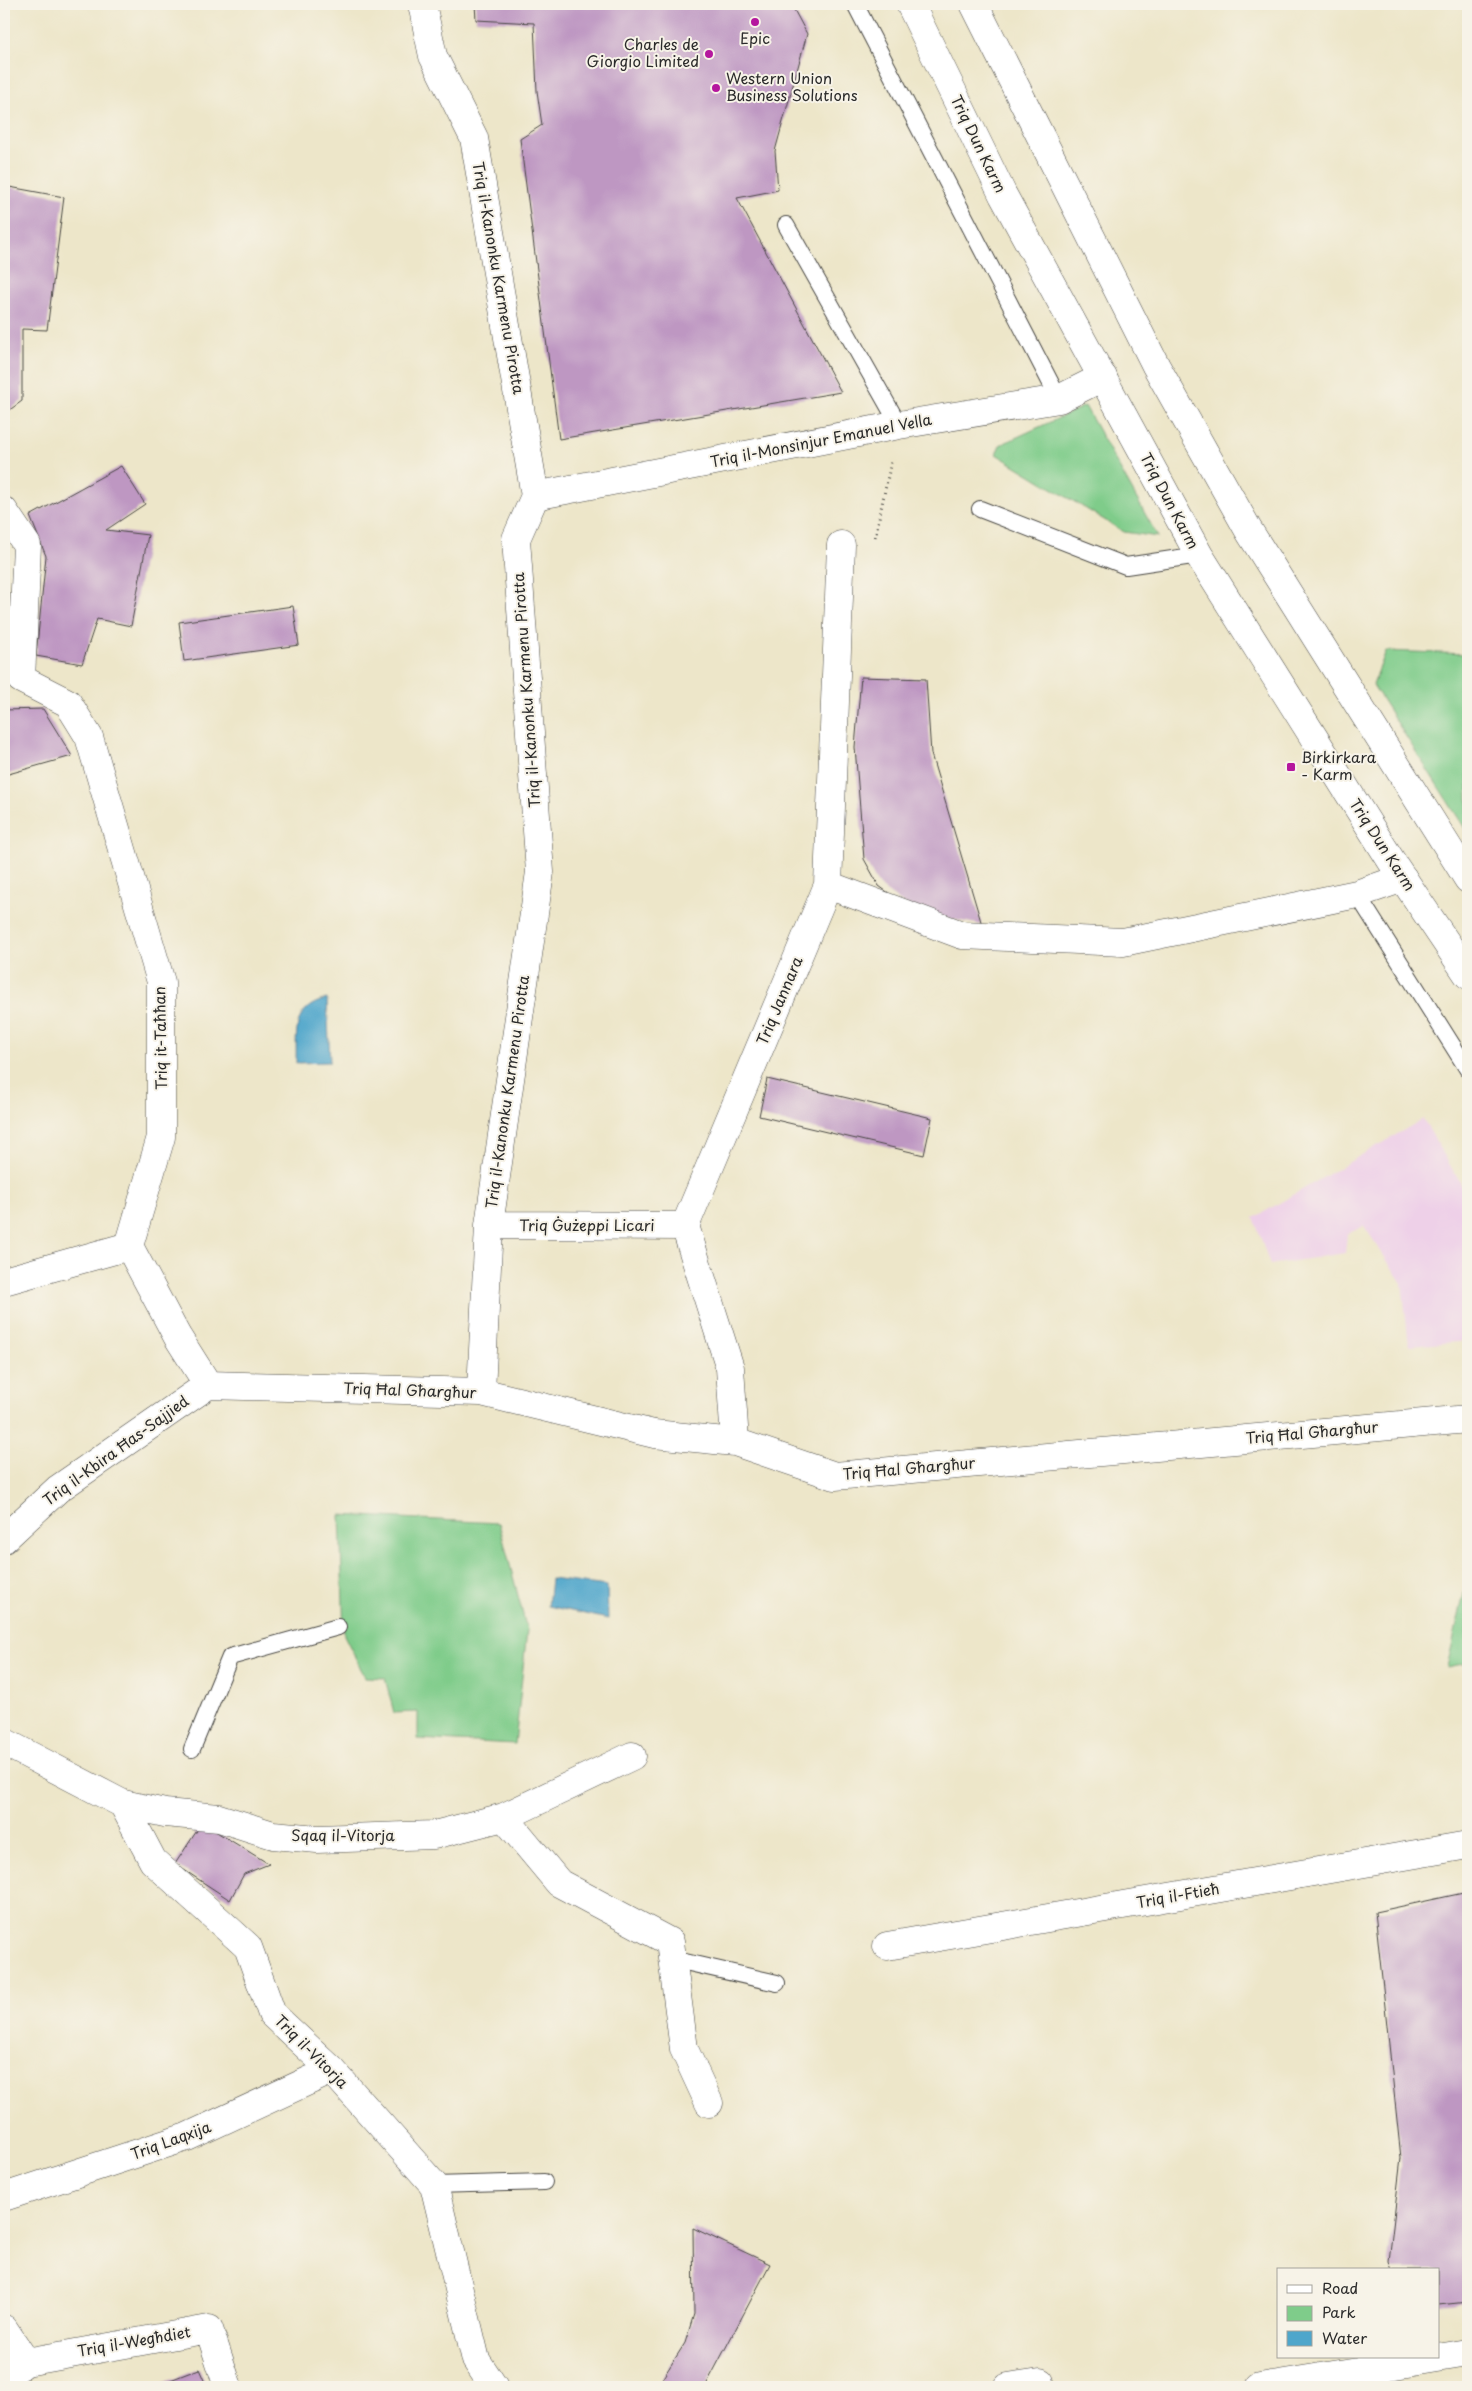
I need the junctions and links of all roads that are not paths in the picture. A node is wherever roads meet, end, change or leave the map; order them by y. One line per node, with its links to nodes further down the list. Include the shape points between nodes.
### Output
1 (422, 4): 9 (main road, Triq il-Kanonku Karmenu Pirotta, via 433,56 474,138)
2 (855, 4): 7 (lane)
3 (910, 4): 6 (main road, Triq Dun Karm, via 1003,195)
4 (974, 4): 16 (main road, via 1156,366 1249,531)
5 (786, 226): 8 (lane)
6 (1103, 377): 7 (main road, Triq il-Monsinjur Emanuel Vella); 13 (main road, Triq Dun Karm)
7 (1059, 399): 8 (main road, Triq il-Monsinjur Emanuel Vella)
8 (899, 425): 9 (main road, Triq il-Monsinjur Emanuel Vella)
9 (535, 496): 21 (main road, Triq il-Kanonku Karmenu Pirotta, via 516,539 540,872)
10 (980, 509): 13 (lane, via 1126,566)
11 (4, 511): 14 (main road, Triq it-Taħħan, via 27,545)
12 (841, 545): 17 (main road, Triq Jannara)
13 (1199, 555): 15 (main road, Triq Dun Karm)
14 (12, 680): 23 (main road, Triq it-Taħħan, via 68,703 89,736 161,982 161,1137)
15 (1403, 878): 18 (main road); 19 (main road, Triq Dun Karm)
16 (1468, 878)
17 (828, 886): 18 (main road, via 962,935 1123,942); 22 (main road, Triq Jannara)
18 (1357, 894): 20 (lane)
19 (1468, 975)
20 (1468, 1070)
21 (489, 1225): 22 (main road, Triq Ġużeppi Licari); 26 (main road, Triq il-Kanonku Karmenu Pirotta)
22 (685, 1226): 28 (main road, via 730,1368)
23 (129, 1246): 24 (main road); 25 (main road, via 177,1336)
24 (4, 1281)
25 (208, 1385): 26 (main road, Triq Ħal Għargħur); 29 (main road, Triq il-Kbira Ħas-Sajjied, via 58,1489)
26 (481, 1392): 28 (main road, Triq Ħal Għargħur, via 654,1434)
27 (1468, 1419): 28 (main road, Triq Ħal Għargħur, via 834,1476)
28 (735, 1442)
29 (4, 1539)
30 (338, 1627): 32 (lane, via 230,1657)
31 (4, 1742): 34 (main road)
32 (192, 1749)
33 (632, 1756): 35 (main road, Sqaq il-Vitorja)
34 (123, 1804): 35 (main road, Sqaq il-Vitorja, via 165,1813 219,1818 273,1835 317,1839 434,1836); 40 (main road, Triq il-Vitorja, via 153,1861 248,1947 272,2014)
35 (504, 1817): 38 (main road, via 559,1883 670,1942)
36 (1468, 1845): 37 (main road, Triq il-Ftieħ)
37 (887, 1946)
38 (672, 1958): 39 (lane); 41 (main road, via 684,2049)
39 (777, 1983)
40 (332, 2070): 43 (main road, Triq il-Vitorja); 44 (main road, Triq Laqxija, via 187,2137)
41 (709, 2103)
42 (544, 2182): 43 (lane)
43 (434, 2185): 52 (main road, Triq il-Vitorja, via 476,2360)
44 (4, 2197)
45 (4, 2328): 49 (main road)
46 (1468, 2353): 48 (main road)
47 (1437, 2358): 54 (main road)
48 (1440, 2358)
49 (15, 2369): 51 (main road, Triq il-Wegħdiet, via 209,2329)
50 (1040, 2382): 53 (main road)
51 (228, 2387)
52 (494, 2387)
53 (1008, 2387)
54 (1260, 2387)

